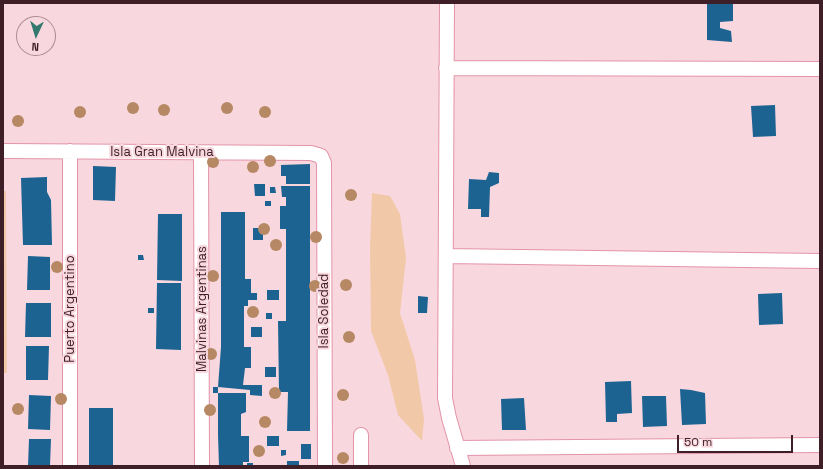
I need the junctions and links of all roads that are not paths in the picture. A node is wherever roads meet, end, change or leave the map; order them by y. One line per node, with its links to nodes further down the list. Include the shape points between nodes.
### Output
1 (447, 3): 2 (street)
2 (446, 68): 3 (street); 8 (street)
3 (820, 69)
4 (3, 151): 5 (street, Isla Gran Malvina)
5 (70, 151): 6 (street, Isla Gran Malvina); 13 (street, Puerto Argentino)
6 (201, 153): 7 (street, Isla Gran Malvina, via 311,153); 14 (street, Malvinas Argentinas)
7 (321, 156): 15 (street, Isla Soledad, via 324,163)
8 (446, 256): 9 (street); 12 (street, via 445,398)
9 (820, 261)
10 (361, 435): 16 (street)
11 (820, 445): 12 (street)
12 (457, 448): 17 (street)
13 (70, 466)
14 (202, 466)
15 (324, 466)
16 (361, 466)
17 (463, 466)

